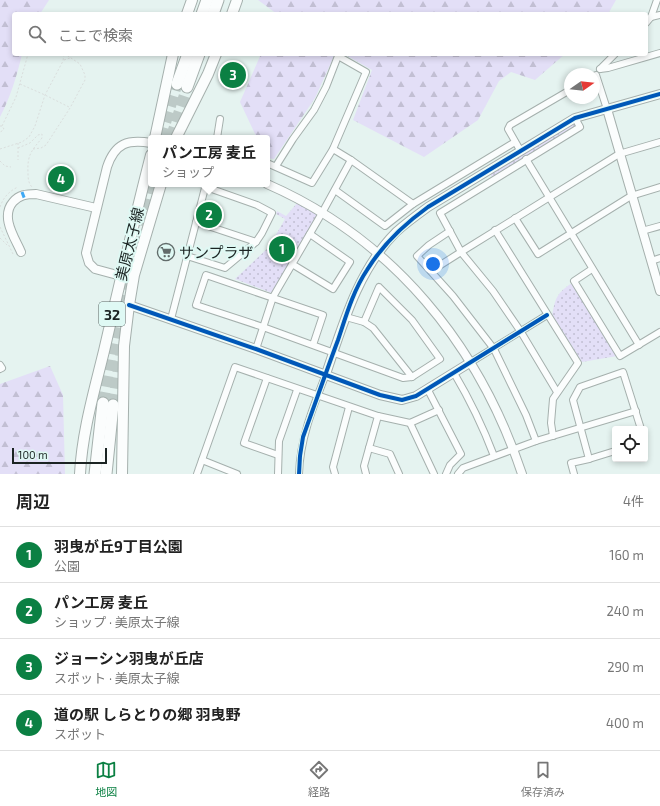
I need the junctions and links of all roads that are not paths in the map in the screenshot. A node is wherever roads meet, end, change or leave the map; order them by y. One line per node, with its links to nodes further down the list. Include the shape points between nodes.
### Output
1 (192, 0): 6 (main road)
2 (207, 0): 7 (highway)
3 (218, 0): 8 (highway)
4 (237, 0): 9 (main road)
5 (657, 0): 11 (street)
6 (188, 12)
7 (203, 12)
8 (214, 12)
9 (233, 12)
10 (660, 15): 11 (street)
11 (651, 17): 12 (street)
12 (648, 21)
13 (660, 53): 19 (street)
14 (173, 56): 26 (main road)
15 (188, 56): 16 (highway, via 182,85)
16 (198, 56)
17 (215, 56): 27 (main road)
18 (613, 56): 19 (street)
19 (600, 69)
20 (600, 89): 23 (street)
21 (564, 94): 29 (street, via 510,125 508,129)
22 (660, 94): 23 (street)
23 (607, 109): 24 (street); 34 (street)
24 (575, 118): 33 (street); 35 (street, via 580,127)
25 (220, 119): 28 (street)
26 (156, 135)
27 (178, 135)
28 (217, 135)
29 (515, 142): 33 (street); 50 (street)
30 (660, 142): 34 (street)
31 (148, 143): 51 (street, via 133,141 116,149 110,160)
32 (333, 149): 36 (street); 38 (street, via 312,183); 38 (street, via 366,72 338,56 314,110)
33 (520, 150): 40 (street)
34 (620, 154): 48 (street); 49 (street)
35 (526, 159): 41 (street); 49 (street)
36 (351, 160): 47 (street); 50 (street)
37 (270, 164): 38 (street)
38 (276, 166)
39 (148, 168): 71 (main road, 美原太子線 / 32)
40 (487, 171): 41 (street); 64 (street, via 410,220)
41 (492, 181): 57 (street, via 440,213)
42 (270, 185): 52 (street)
43 (159, 187): 74 (main road, 美原太子線 / 32, via 134,275)
44 (205, 187): 54 (street)
45 (211, 187): 61 (street, via 272,213)
46 (660, 187): 48 (street)
47 (335, 190): 50 (street, via 385,226); 52 (street)
48 (632, 196): 58 (street); 60 (street)
49 (549, 197): 53 (street); 60 (street)
50 (413, 204)
51 (96, 208): 62 (street, via 36,194 20,196 9,207 8,218); 71 (street, via 86,253 89,263 95,269)
52 (322, 213): 59 (street); 64 (street)
53 (515, 218): 56 (street); 60 (street, via 538,254)
54 (196, 222): 61 (street); 65 (street)
55 (660, 226): 58 (street)
56 (495, 230): 63 (street); 75 (street)
57 (450, 231): 63 (street); 70 (street, via 418,256)
58 (642, 231): 67 (street)
59 (310, 234): 68 (street); 68 (street, via 350,262 333,289)
60 (571, 234): 69 (street)
61 (256, 242): 65 (street, via 225,268)
62 (21, 252)
63 (461, 252): 70 (street); 80 (street, via 493,291)
64 (378, 254): 76 (street, via 361,280); 87 (street, via 420,294 452,333)
65 (187, 256): 77 (street)
66 (660, 258): 67 (street)
67 (651, 261): 72 (street)
68 (292, 264): 73 (street)
69 (592, 269): 82 (street); 82 (street, via 574,281 620,356)
70 (431, 270): 85 (street)
71 (121, 276): 114 (main road, 美原太子線 / 32, via 92,400)
72 (660, 291)
73 (273, 297): 79 (street); 79 (street, via 206,275 196,305); 83 (street, via 323,315)
74 (129, 305): 77 (street); 117 (main road, 美原太子線 / 32, via 124,346)
75 (547, 316): 80 (street); 96 (street, via 578,363)
76 (346, 317): 78 (street); 86 (street)
77 (171, 319): 84 (street)
78 (364, 322): 92 (street, via 373,328); 92 (street, via 379,287 412,320 440,359)
79 (263, 327): 83 (street); 84 (street)
80 (521, 332): 85 (street); 96 (street)
81 (660, 332): 82 (street)
82 (639, 344)
83 (313, 345): 86 (street)
84 (256, 349): 91 (street)
85 (494, 349): 87 (street); 106 (street)
86 (333, 352): 91 (street); 92 (street, via 403,378)
87 (471, 362): 90 (street); 108 (street, via 498,412)
88 (0, 366): 89 (street)
89 (0, 369)
90 (454, 373): 95 (street); 111 (street, via 485,432)
91 (326, 374): 95 (street, via 380,395 402,400); 97 (street)
92 (412, 377)
93 (267, 378): 94 (street); 110 (street, via 244,443); 113 (street, via 235,367)
94 (298, 390): 97 (street); 110 (street, via 279,441)
95 (428, 390): 99 (street)
96 (557, 392): 105 (street, via 553,398)
97 (318, 396): 98 (street); 121 (street, via 303,437)
98 (349, 407): 101 (street); 122 (street, via 333,467)
99 (439, 410): 102 (street); 126 (street, via 461,454 450,465)
100 (636, 411): 103 (street); 104 (street); 104 (street, via 623,372 580,387 573,400)
101 (378, 416): 102 (street); 107 (street)
102 (410, 423): 125 (street)
103 (640, 426)
104 (580, 428): 105 (street); 112 (street)
105 (553, 436): 106 (street)
106 (536, 441): 108 (street)
107 (369, 448): 123 (street, via 364,466); 124 (street, via 390,454)
108 (513, 449): 111 (street); 128 (street)
109 (612, 452): 112 (street)
110 (278, 455): 120 (street)
111 (494, 456): 127 (street, via 463,468)
112 (589, 459): 129 (street, via 571,463)
113 (202, 460): 118 (street); 119 (street)
114 (80, 474)
115 (95, 474): 116 (highway, via 108,404)
116 (106, 474)
117 (122, 474)
118 (197, 474)
119 (237, 474)
120 (278, 474)
121 (299, 474)
122 (335, 474)
123 (366, 474)
124 (399, 474)
125 (434, 474)
126 (446, 474)
127 (458, 474)
128 (522, 474)
129 (574, 474)

